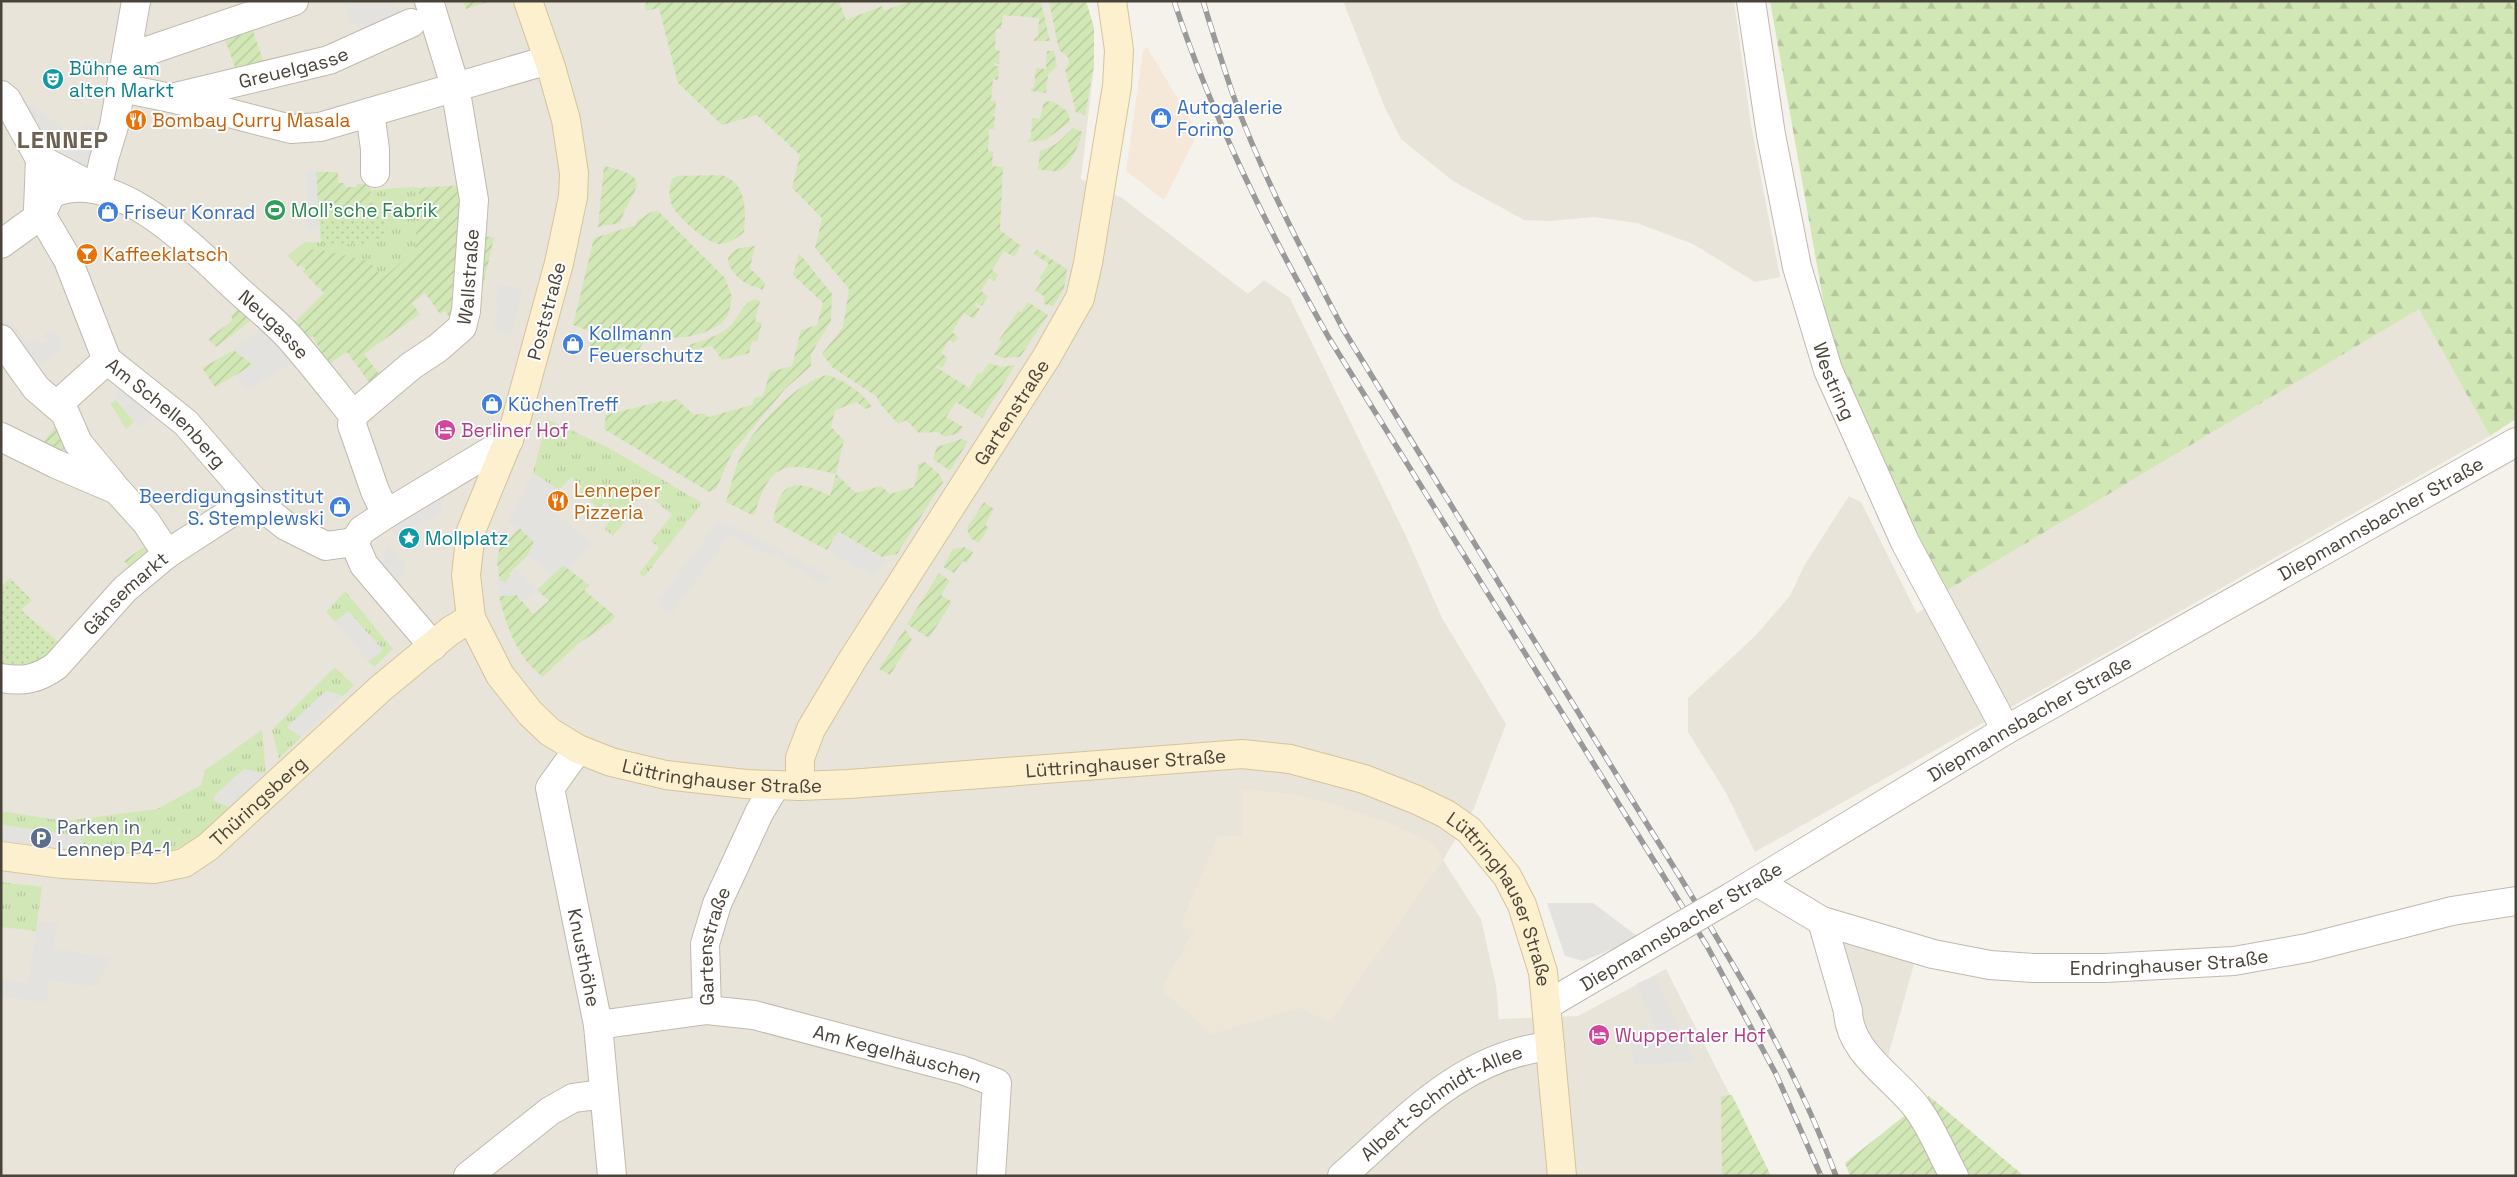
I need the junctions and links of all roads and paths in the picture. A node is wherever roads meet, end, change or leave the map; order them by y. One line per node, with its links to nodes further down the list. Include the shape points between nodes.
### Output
1 (136, 1): 8 (street)
2 (294, 1): 8 (street, via 147,51)
3 (428, 1): 10 (street, Wallstraße)
4 (528, 1): 9 (street, Poststraße)
5 (1112, 1): 39 (street, Gartenstraße, via 1119,50 1117,86 1080,298 1046,358 851,662 811,729)
6 (1751, 1): 37 (street, Westring, via 1771,135 1797,267 1828,370 1905,542)
7 (411, 23): 13 (street, Greuelgasse, via 321,62)
8 (129, 49): 11 (street)
9 (548, 60): 10 (street); 25 (street, Poststraße, via 570,141 573,197 559,263)
10 (455, 86): 14 (street); 23 (street, Wallstraße, via 474,200 462,327)
11 (121, 88): 13 (street); 17 (street)
12 (1, 95): 15 (street, via 7,100)
13 (171, 98): 14 (street, via 291,129 320,127)
14 (370, 112): 16 (street)
15 (40, 159): 17 (street); 18 (street, via 38,208)
16 (375, 173)
17 (98, 190): 18 (street, via 81,187 51,194); 23 (street, Neugasse, via 128,202 170,227 290,337)
18 (41, 215): 19 (street); 21 (street, Am Schellenberg, via 68,260)
19 (1, 244)
20 (1, 339): 22 (street, via 36,388)
21 (107, 360): 22 (street); 30 (street, Am Schellenberg, via 186,422)
22 (57, 405): 27 (street, via 65,413)
23 (353, 415): 31 (street, Neugasse, via 352,425)
24 (1, 437): 28 (street)
25 (509, 440): 31 (street); 34 (street, Poststraße, via 471,531 466,575)
26 (2516, 442): 37 (street, Diepmannsbacher Straße)
27 (78, 443): 28 (street); 29 (street)
28 (56, 464): 29 (street)
29 (118, 490): 33 (street)
30 (252, 500): 32 (street, Am Schellenberg, via 286,526 326,546); 33 (street, Gänsemarkt)
31 (386, 514): 32 (street, via 362,530)
32 (354, 542): 35 (street, via 364,565)
33 (168, 554): 36 (street, Gänsemarkt, via 125,589 56,666 42,676 23,681)
34 (471, 618): 35 (street, Thüringsberg); 38 (street, Lüttringhauser Straße, via 500,675 519,702 550,732)
35 (433, 646): 40 (street, Thüringsberg, via 315,746 208,847 184,863 154,869 62,864)
36 (1, 678)
37 (2006, 730): 41 (street, Diepmannsbacher Straße)
38 (578, 749): 39 (street, Lüttringhauser Straße, via 611,762 666,775); 46 (street, Knusthöhe, via 550,788)
39 (788, 786): 44 (street, Lüttringhauser Straße, via 1242,754 1290,759 1364,779 1446,814 1469,830 1507,876 1535,941); 45 (street, Gartenstraße, via 759,812 717,904 705,944)
40 (1, 856)
41 (1748, 887): 43 (street, Endringhauser Straße); 44 (street, Diepmannsbacher Straße, bridge)
42 (2516, 902): 43 (street, Endringhauser Straße, via 2452,911 2275,955 2181,966 2033,968 1990,965 1934,954)
43 (1822, 921): 54 (street, via 1852,1033 1869,1057 1917,1109)
44 (1547, 1005): 47 (street, Lüttringhauser Straße)
45 (707, 1010): 46 (street, Gartenstraße); 51 (street, Am Kegelhäuschen, via 754,1015 997,1082)
46 (598, 1026): 48 (street, Knusthöhe)
47 (1550, 1046): 52 (street, Albert-Schmidt-Allee, via 1497,1058 1459,1076); 53 (street, Lüttringhauser Straße)
48 (604, 1094): 49 (street, via 573,1098 550,1111); 50 (street, Knusthöhe)
49 (468, 1176)
50 (612, 1176)
51 (991, 1176)
52 (1342, 1176)
53 (1562, 1176)
54 (1954, 1176)

